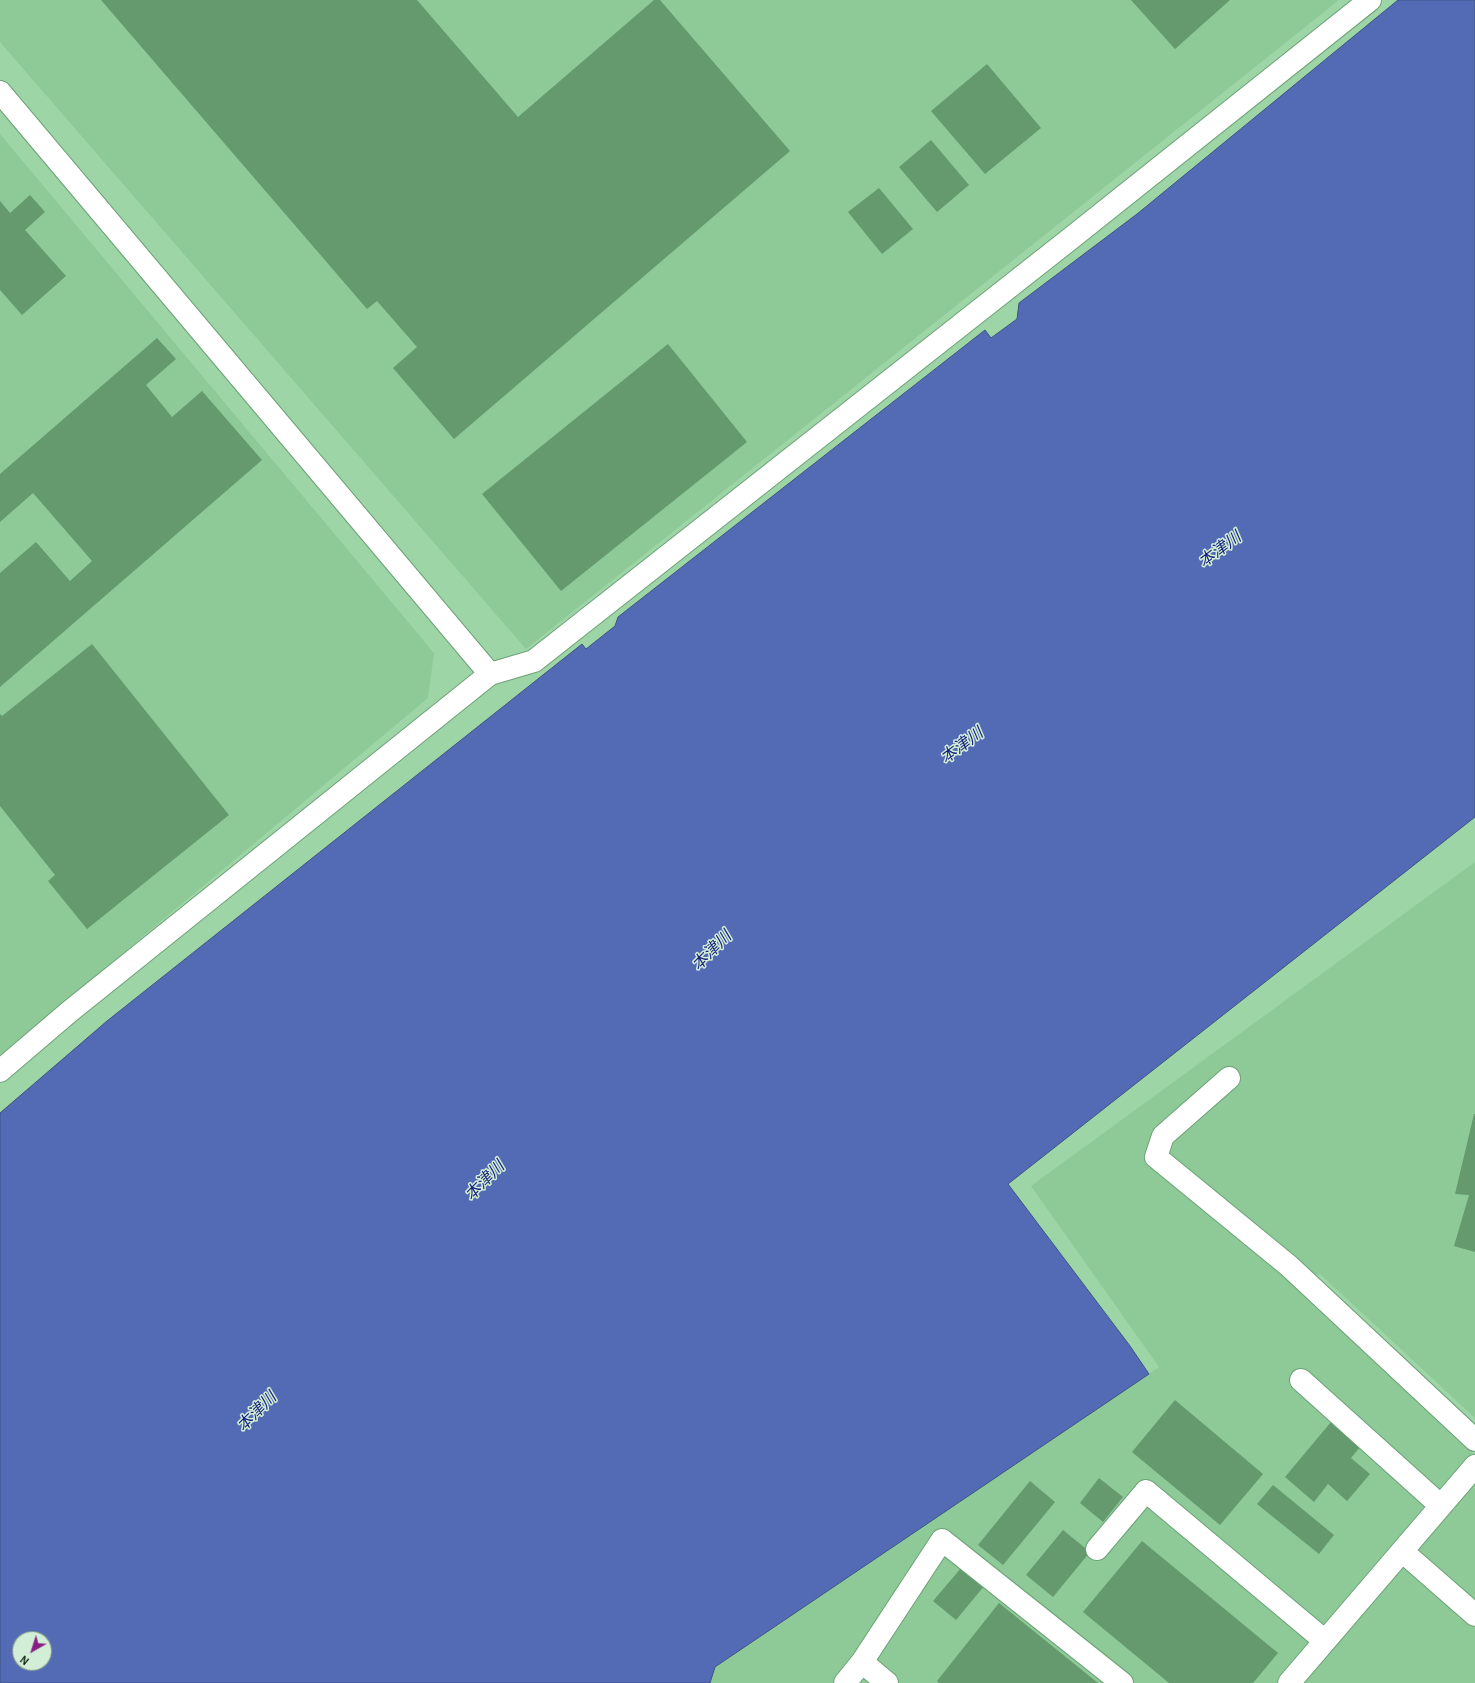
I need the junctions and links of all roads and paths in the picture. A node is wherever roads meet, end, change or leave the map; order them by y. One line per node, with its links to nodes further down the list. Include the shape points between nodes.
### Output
1 (1370, 0): 3 (street, via 534,661)
2 (0, 92): 3 (street)
3 (490, 674): 4 (street)
4 (0, 1071)
5 (1229, 1078): 7 (street, via 1163,1136 1156,1157 1289,1266)
6 (1302, 1380): 9 (street)
7 (1475, 1440)
8 (1475, 1466): 9 (street)
9 (1441, 1506): 11 (street)
10 (1097, 1549): 13 (street, via 1146,1491)
11 (1402, 1551): 12 (street); 13 (street)
12 (1475, 1615)
13 (1325, 1641): 18 (street)
14 (862, 1662): 15 (street); 16 (street); 17 (street, via 942,1540)
15 (845, 1683)
16 (887, 1683)
17 (1122, 1683)
18 (1289, 1683)

